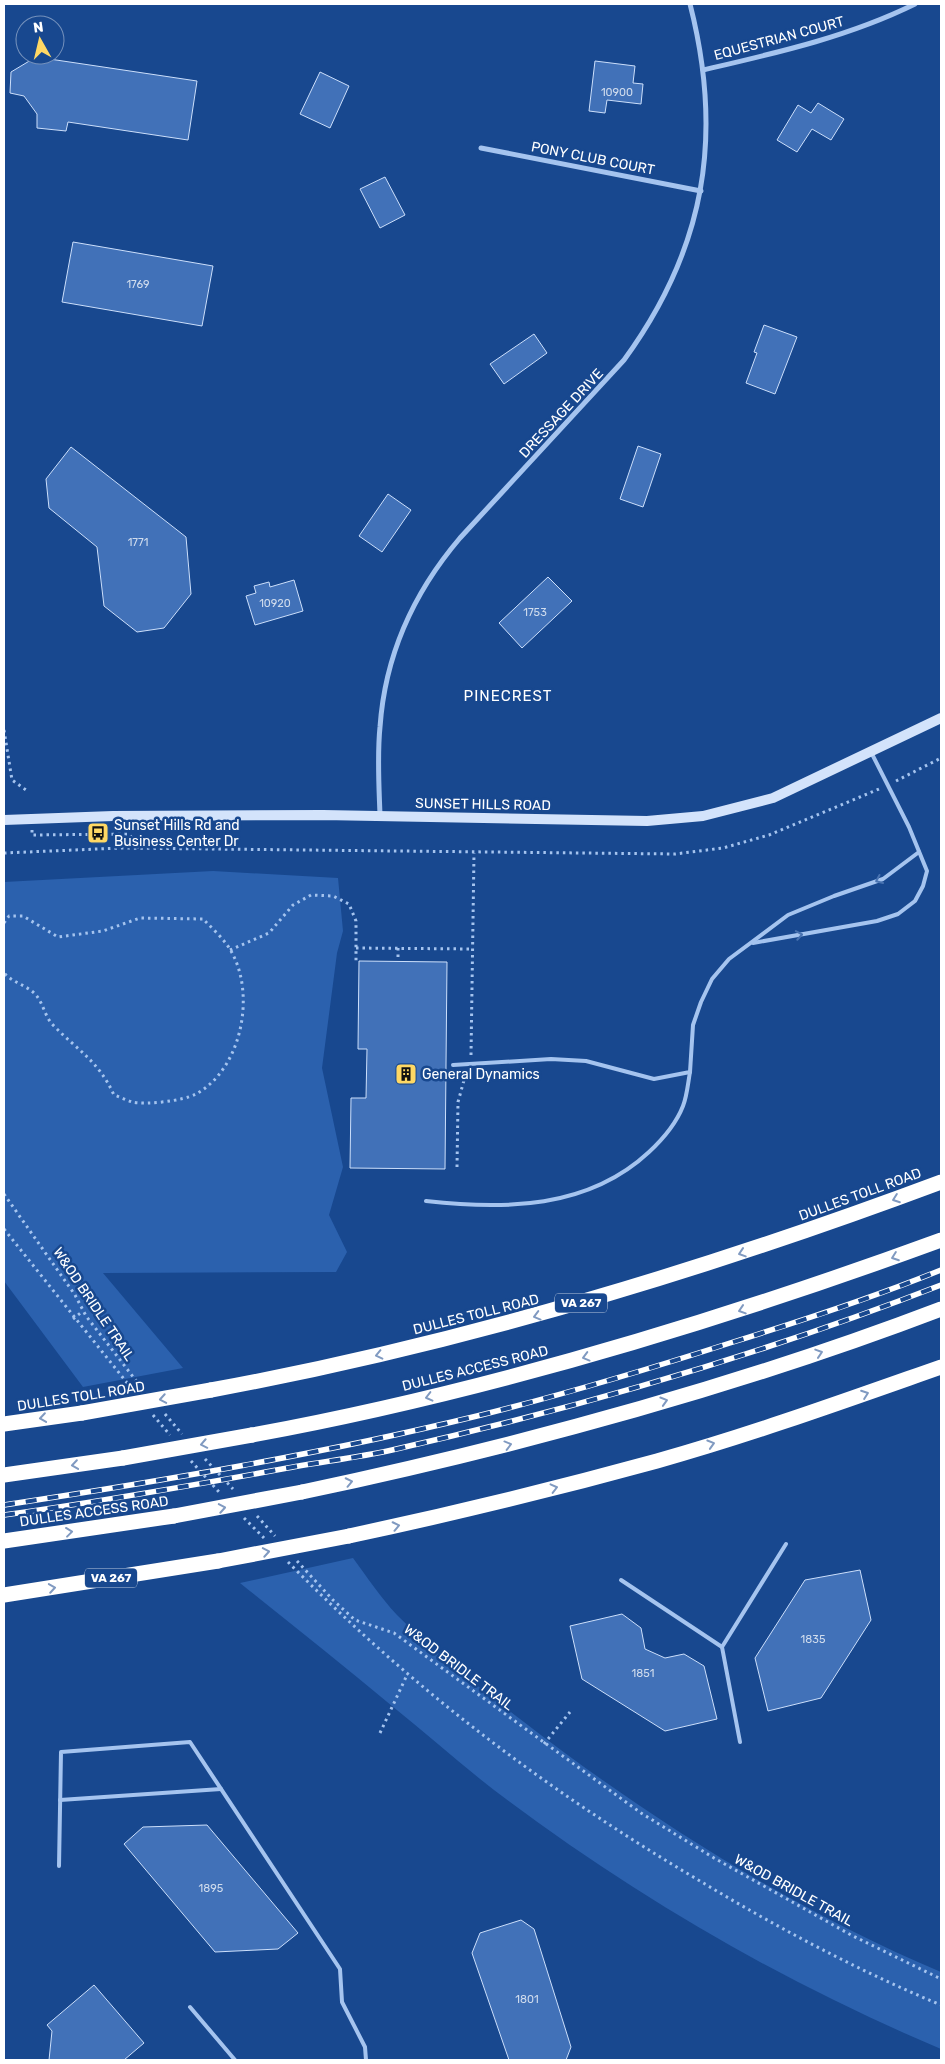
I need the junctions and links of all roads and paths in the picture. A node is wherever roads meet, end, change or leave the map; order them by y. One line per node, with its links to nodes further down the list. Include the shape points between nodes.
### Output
1 (690, 4): 3 (street, DRESSAGE DRIVE)
2 (915, 4): 3 (street, EQUESTRIAN COURT, via 816,43)
3 (703, 70): 5 (street, DRESSAGE DRIVE, via 706,103)
4 (481, 148): 5 (street, PONY CLUB COURT)
5 (701, 191): 12 (street, DRESSAGE DRIVE, via 682,262 646,329 624,360 441,560 418,597 395,651 385,688 380,727)
6 (941, 718): 8 (main road, SUNSET HILLS ROAD)
7 (4, 730): 11 (path, via 12,780)
8 (870, 752): 10 (lane); 12 (main road, SUNSET HILLS ROAD, via 773,798 703,816 613,821)
9 (941, 758): 10 (path)
10 (886, 786): 16 (lane); 18 (path, via 769,835 724,848 675,854)
11 (26, 790)
12 (380, 815): 13 (main road, SUNSET HILLS ROAD)
13 (30, 819): 14 (main road, SUNSET HILLS ROAD); 15 (path, via 32,835 129,834)
14 (4, 820)
15 (139, 848): 17 (path); 18 (path)
16 (919, 852): 20 (lane, one-way to 20, via 883,879 788,915); 20 (lane, one-way to 16, via 877,921 898,914 915,901 923,886 927,871)
17 (4, 853)
18 (474, 853): 23 (path)
19 (4, 923): 24 (path, via 9,916 23,916 58,937 103,932 140,918 203,919)
20 (751, 943): 30 (lane, via 712,979 701,1002 693,1025)
21 (356, 948): 22 (path); 24 (path, via 356,920 349,904 334,896 311,895 293,905 269,933); 26 (path)
22 (398, 948): 23 (path); 25 (path)
23 (474, 949): 28 (path, via 472,1050)
24 (230, 950): 27 (path, via 240,973 243,1006 237,1040 226,1065 196,1094 166,1102 133,1102 114,1095 105,1076 52,1024 35,994)
25 (398, 961)
26 (356, 962)
27 (4, 973)
28 (468, 1064): 29 (lane); 30 (lane, via 551,1058 586,1061 654,1079); 31 (path, via 458,1102)
29 (454, 1065)
30 (690, 1072): 34 (lane, via 683,1106 666,1135 637,1164 602,1186 570,1197 536,1203 468,1205)
31 (457, 1167)
32 (941, 1182): 45 (highway, DULLES TOLL ROAD / VA 267, one-way to 45, bridge, via 753,1249 549,1312 343,1364 82,1413)
33 (4, 1194): 38 (path, W&OD BRIDLE TRAIL)
34 (426, 1201)
35 (4, 1228): 39 (path)
36 (941, 1240): 50 (highway, DULLES ACCESS ROAD, one-way to 50, bridge, via 845,1276 646,1340 414,1401 252,1435)
37 (941, 1309): 56 (highway, DULLES ACCESS ROAD, one-way to 37, bridge, via 174,1516 411,1468 596,1422 834,1348)
38 (83, 1311): 39 (path); 41 (path, W&OD BRIDLE TRAIL)
39 (73, 1318): 42 (path)
40 (941, 1367): 62 (highway, VA 267, one-way to 40, bridge, via 349,1536 499,1502 659,1460 840,1403)
41 (141, 1388)
42 (133, 1391)
43 (161, 1410): 46 (path)
44 (152, 1413): 47 (path)
45 (4, 1424)
46 (188, 1439)
47 (176, 1442)
48 (201, 1454): 51 (path)
49 (187, 1456): 52 (path)
50 (4, 1475)
51 (234, 1490)
52 (225, 1499)
53 (239, 1512): 55 (path)
54 (254, 1512): 57 (path)
55 (266, 1540)
56 (4, 1541)
57 (280, 1542)
58 (786, 1544): 65 (lane)
59 (293, 1556): 63 (path, W&OD BRIDLE TRAIL)
60 (287, 1561): 64 (path)
61 (620, 1580): 65 (lane)
62 (4, 1595)
63 (355, 1620): 64 (path); 70 (path, W&OD BRIDLE TRAIL, via 394,1632)
64 (350, 1624): 66 (path)
65 (722, 1647): 69 (lane)
66 (407, 1675): 68 (path); 75 (path, via 552,1787 623,1836 768,1922 855,1967)
67 (570, 1712): 70 (path)
68 (380, 1733)
69 (740, 1742)
70 (544, 1744): 74 (path, W&OD BRIDLE TRAIL, via 641,1813 714,1858 851,1935)
71 (220, 1789): 72 (lane); 72 (lane, via 190,1742 61,1752); 78 (lane, via 340,1970 342,2002 364,2048)
72 (60, 1800): 73 (lane)
73 (60, 1866)
74 (941, 1979)
75 (941, 2005)
76 (190, 2008): 77 (lane)
77 (235, 2060)
78 (366, 2060)

